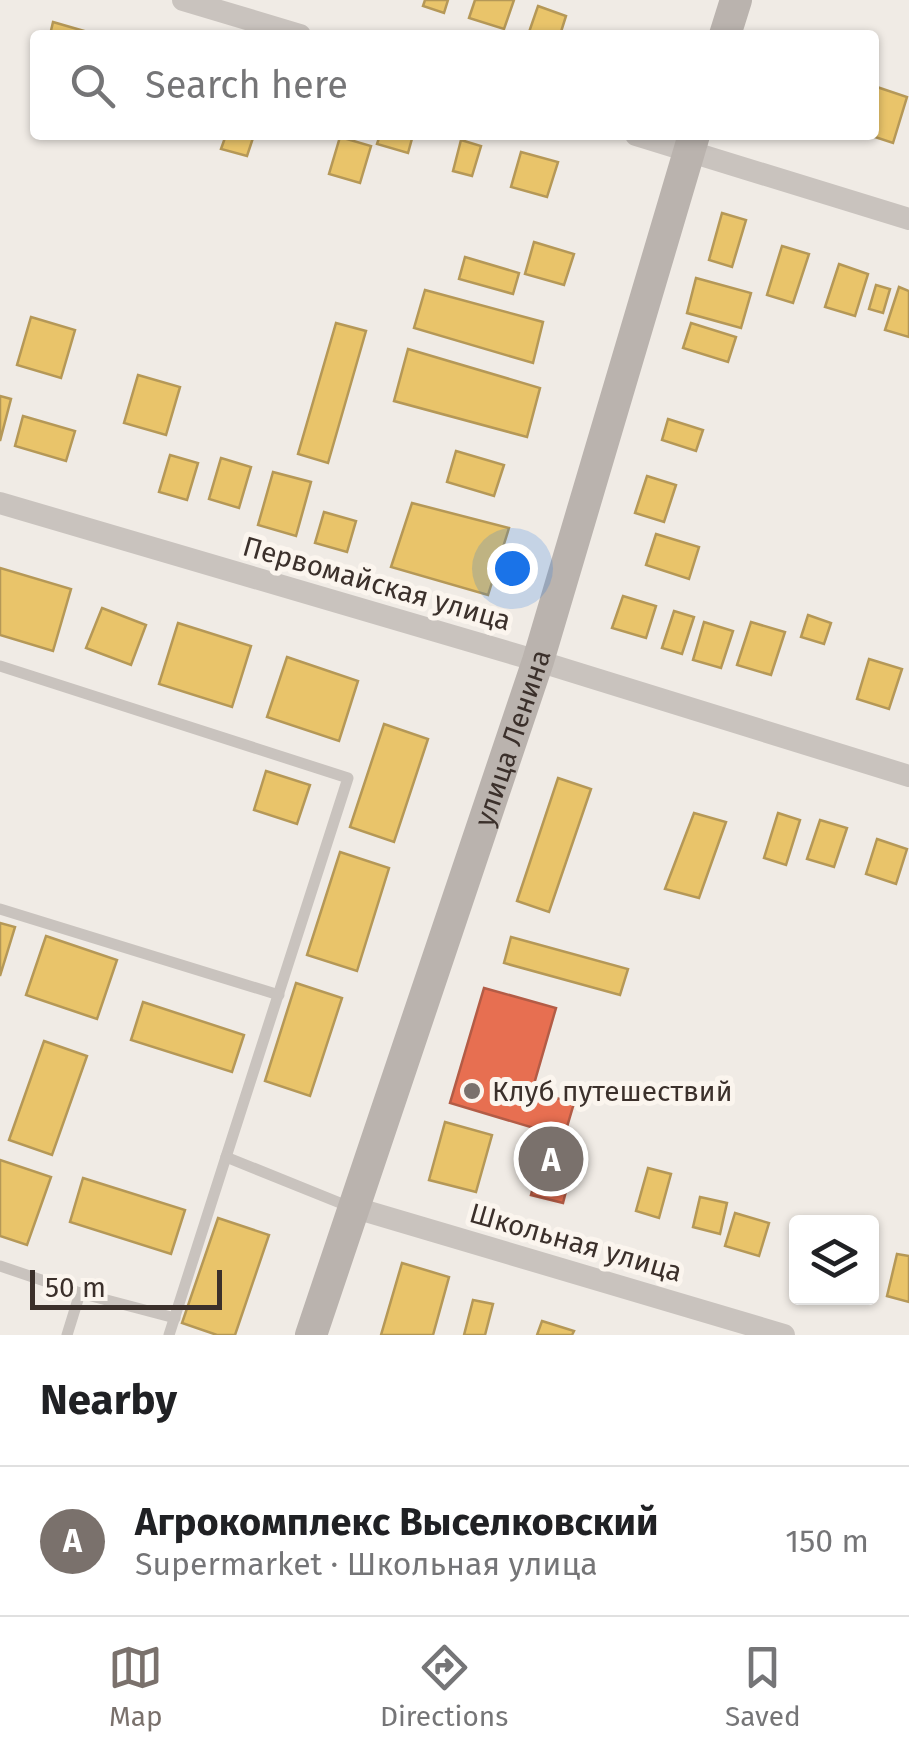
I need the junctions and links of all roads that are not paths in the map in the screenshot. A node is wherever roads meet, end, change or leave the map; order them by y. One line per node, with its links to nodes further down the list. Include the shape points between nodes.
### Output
1 (183, 0): 3 (street)
2 (736, 0): 4 (street)
3 (283, 30)
4 (727, 30)
5 (692, 143): 6 (street); 8 (street, улица Ленина)
6 (909, 219)
7 (0, 502): 8 (street, Первомайская улица)
8 (538, 661): 10 (street, Первомайская улица); 14 (street, улица Ленина)
9 (0, 666): 12 (lane, via 348,778)
10 (909, 776)
11 (0, 909): 12 (lane)
12 (279, 996): 13 (lane)
13 (226, 1157): 14 (lane); 17 (lane)
14 (352, 1208): 20 (street, улица Ленина); 21 (street, Школьная улица)
15 (0, 1266): 16 (lane)
16 (80, 1293): 17 (lane); 18 (lane)
17 (175, 1318): 19 (lane)
18 (67, 1335)
19 (169, 1335)
20 (311, 1335)
21 (784, 1335)

